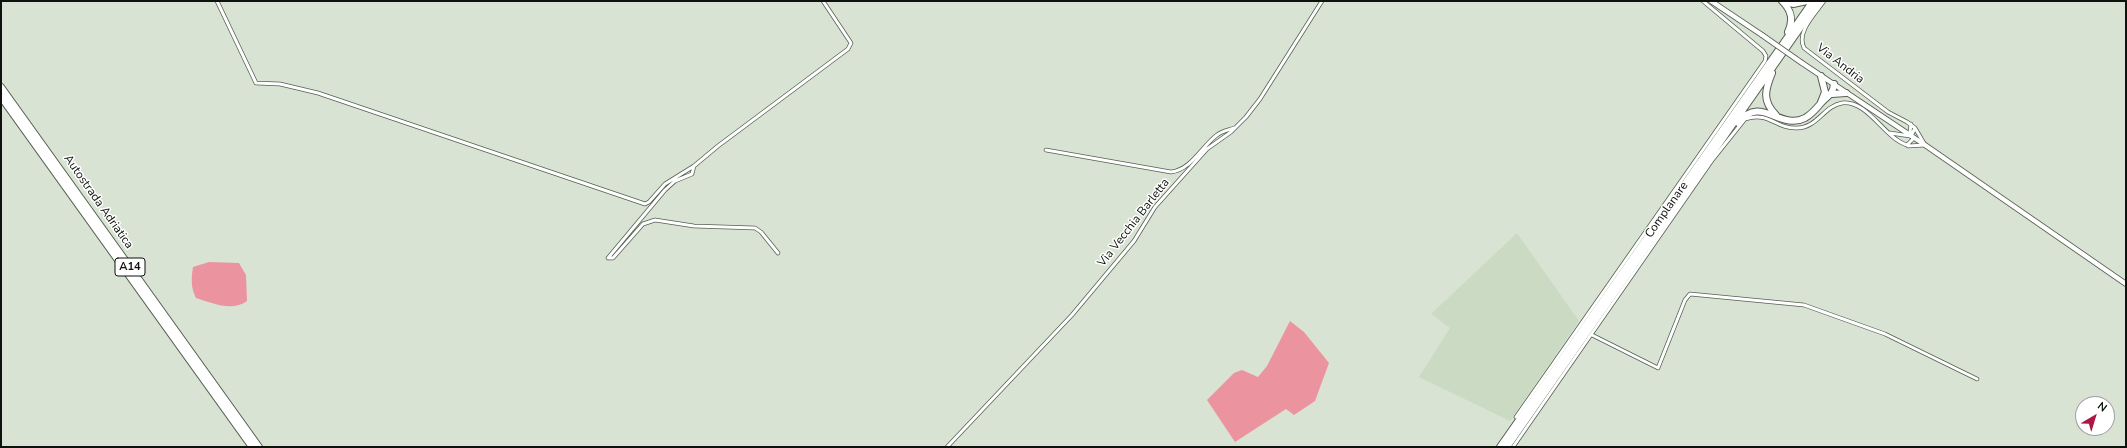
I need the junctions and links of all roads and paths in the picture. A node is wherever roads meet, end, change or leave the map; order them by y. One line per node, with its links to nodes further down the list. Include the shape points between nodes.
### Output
1 (217, 1): 33 (street, via 256,83 280,84 318,93 645,204 666,184)
2 (823, 1): 33 (street, via 851,43 848,49)
3 (1322, 1): 23 (street, Via Vecchia Barletta, via 1260,99)
4 (1703, 1): 38 (street, Complanare, via 1763,51 1765,61)
5 (1711, 1): 13 (street, bridge)
6 (1783, 1): 7 (highway, via 1793,4); 11 (highway, via 1791,13 1791,24)
7 (1807, 1)
8 (1812, 1): 11 (highway)
9 (1819, 1): 12 (highway)
10 (1824, 1): 22 (street, Via Andria, via 1802,33 1804,48 1888,112)
11 (1779, 49): 42 (highway)
12 (1775, 63): 21 (highway, via 1766,89 1766,99 1770,108); 29 (highway)
13 (1821, 76): 14 (street); 16 (highway)
14 (1834, 84): 16 (highway); 17 (street); 18 (highway)
15 (1, 87): 40 (highway, Autostrada Adriatica / A14)
16 (1825, 92): 20 (highway)
17 (1846, 92): 18 (highway); 24 (street)
18 (1832, 94): 20 (highway)
19 (1, 97): 39 (highway, Autostrada Adriatica / A14)
20 (1821, 103): 21 (highway, via 1814,113 1804,119 1790,121)
21 (1779, 117): 29 (highway, via 1756,111 1747,113)
22 (1911, 124): 25 (street); 28 (street)
23 (1236, 127): 32 (street, via 1218,134 1177,172); 41 (street, Via Vecchia Barletta, via 1207,149 1155,207 1143,228 1047,343)
24 (1899, 128): 27 (street); 28 (street)
25 (1915, 128): 28 (street); 31 (street)
26 (1888, 132): 27 (street, Complanare); 30 (street, Complanare, via 1896,141); 36 (street, Complanare, via 1866,112 1848,103 1835,106 1812,125 1798,128 1788,128 1763,116 1745,119 1713,159)
27 (1897, 135): 28 (street, Complanare)
28 (1911, 136): 30 (street, via 1912,142); 31 (street)
29 (1718, 145): 43 (highway)
30 (1906, 145): 31 (street)
31 (1925, 145): 35 (street)
32 (1046, 150)
33 (694, 166): 34 (street, via 692,174 669,186 609,259 613,258 643,224 654,220 694,226 754,228 761,232)
34 (778, 253)
35 (2126, 284)
36 (1592, 335): 37 (street, via 1658,368 1685,300 1690,294 1804,305 1885,334); 44 (street, Complanare)
37 (1977, 379)
38 (1516, 417)
39 (252, 447)
40 (259, 447)
41 (947, 447)
42 (1500, 447)
43 (1507, 447)
44 (1513, 447)

